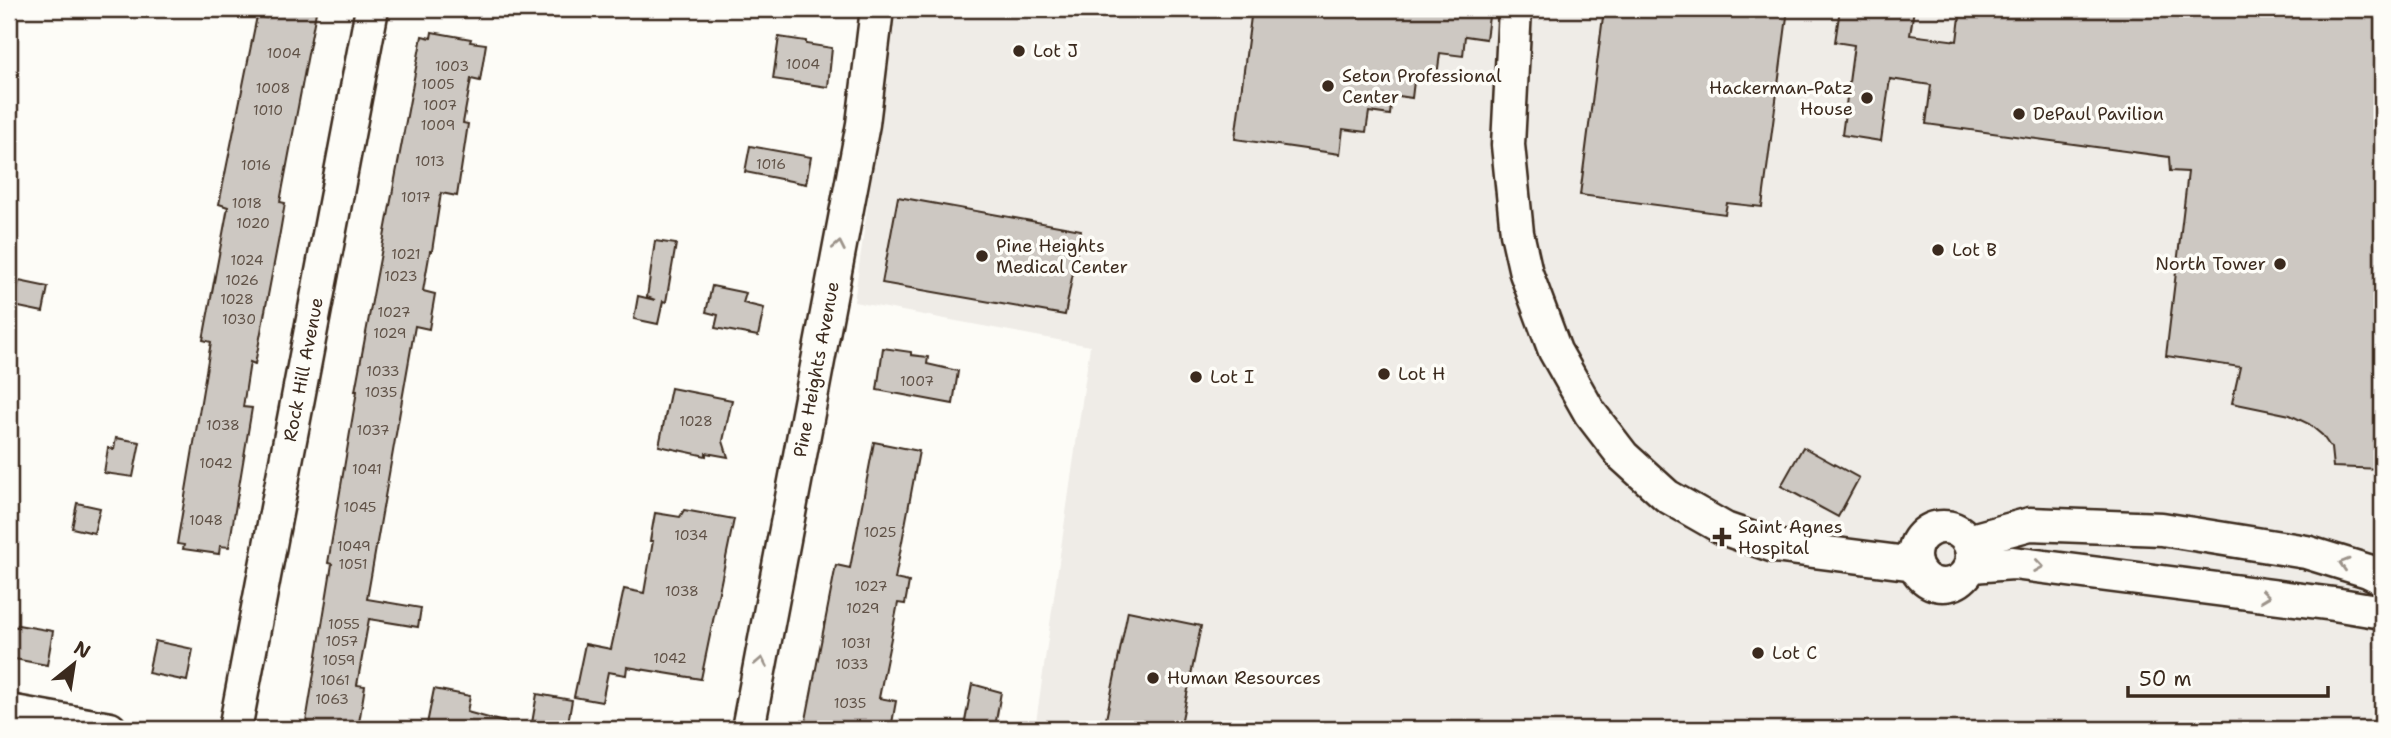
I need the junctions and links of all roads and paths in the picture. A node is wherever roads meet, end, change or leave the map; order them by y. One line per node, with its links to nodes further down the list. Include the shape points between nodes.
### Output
1 (372, 9): 10 (street, Rock Hill Avenue)
2 (877, 9): 11 (street, Pine Heights Avenue, one-way to 2, via 863,124)
3 (1515, 9): 5 (street, via 1508,145 1517,233 1526,273 1555,351 1590,413 1623,456 1667,496 1725,529 1774,546)
4 (1970, 553): 5 (street, via 1966,575 1949,585 1927,580); 5 (street, via 1962,533 1939,527 1929,530 1916,545); 6 (street, one-way to 4, via 2306,552 2162,529 2030,524); 7 (street, one-way to 7, via 2013,563)
5 (1915, 564)
6 (2382, 578)
7 (2382, 612)
8 (9, 711): 9 (street)
9 (110, 729)
10 (235, 729)
11 (748, 729)

